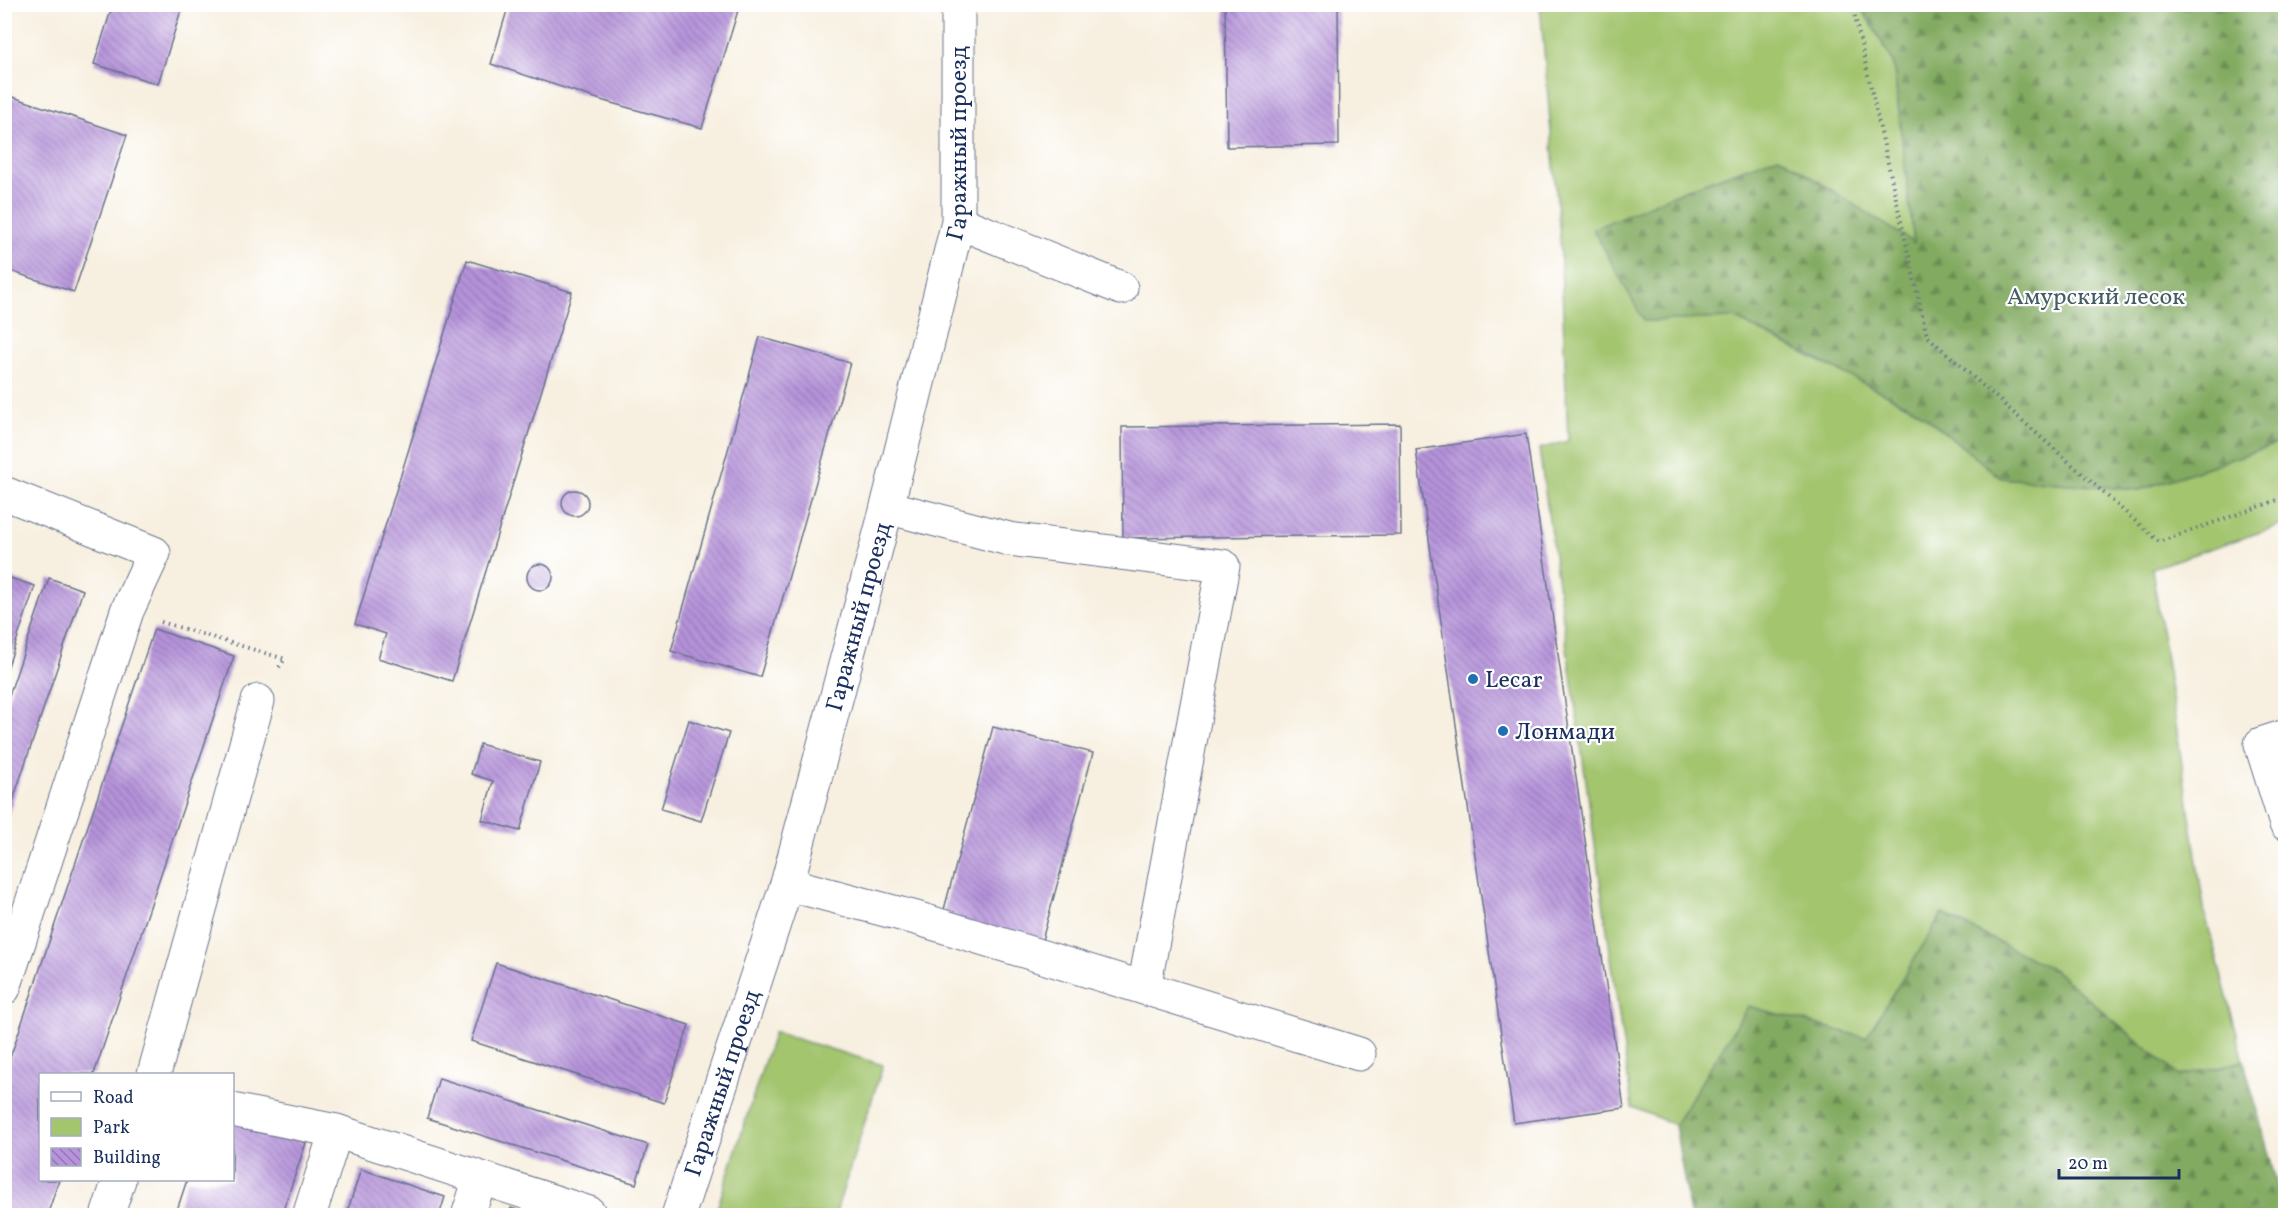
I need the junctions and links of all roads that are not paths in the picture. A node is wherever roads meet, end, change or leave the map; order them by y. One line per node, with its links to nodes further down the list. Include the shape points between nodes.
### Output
1 (958, 4): 2 (street, Гаражный проезд)
2 (958, 222): 3 (street); 5 (street, Гаражный проезд)
3 (1121, 288)
4 (4, 493): 10 (street, via 154,553 127,611)
5 (887, 507): 9 (street, Гаражный проезд); 11 (street, via 1009,539 1223,566)
6 (258, 702): 13 (street)
7 (2286, 736): 8 (street, via 2261,744)
8 (2286, 824)
9 (787, 884): 11 (street, via 916,918); 22 (street, Гаражный проезд)
10 (4, 988)
11 (1144, 988): 12 (street)
12 (1359, 1053)
13 (154, 1073)
14 (234, 1110): 15 (street)
15 (336, 1131): 16 (street); 20 (street)
16 (480, 1178): 18 (street); 21 (street)
17 (118, 1181): 19 (street)
18 (589, 1213)
19 (107, 1215)
20 (309, 1215)
21 (468, 1215)
22 (678, 1215)

